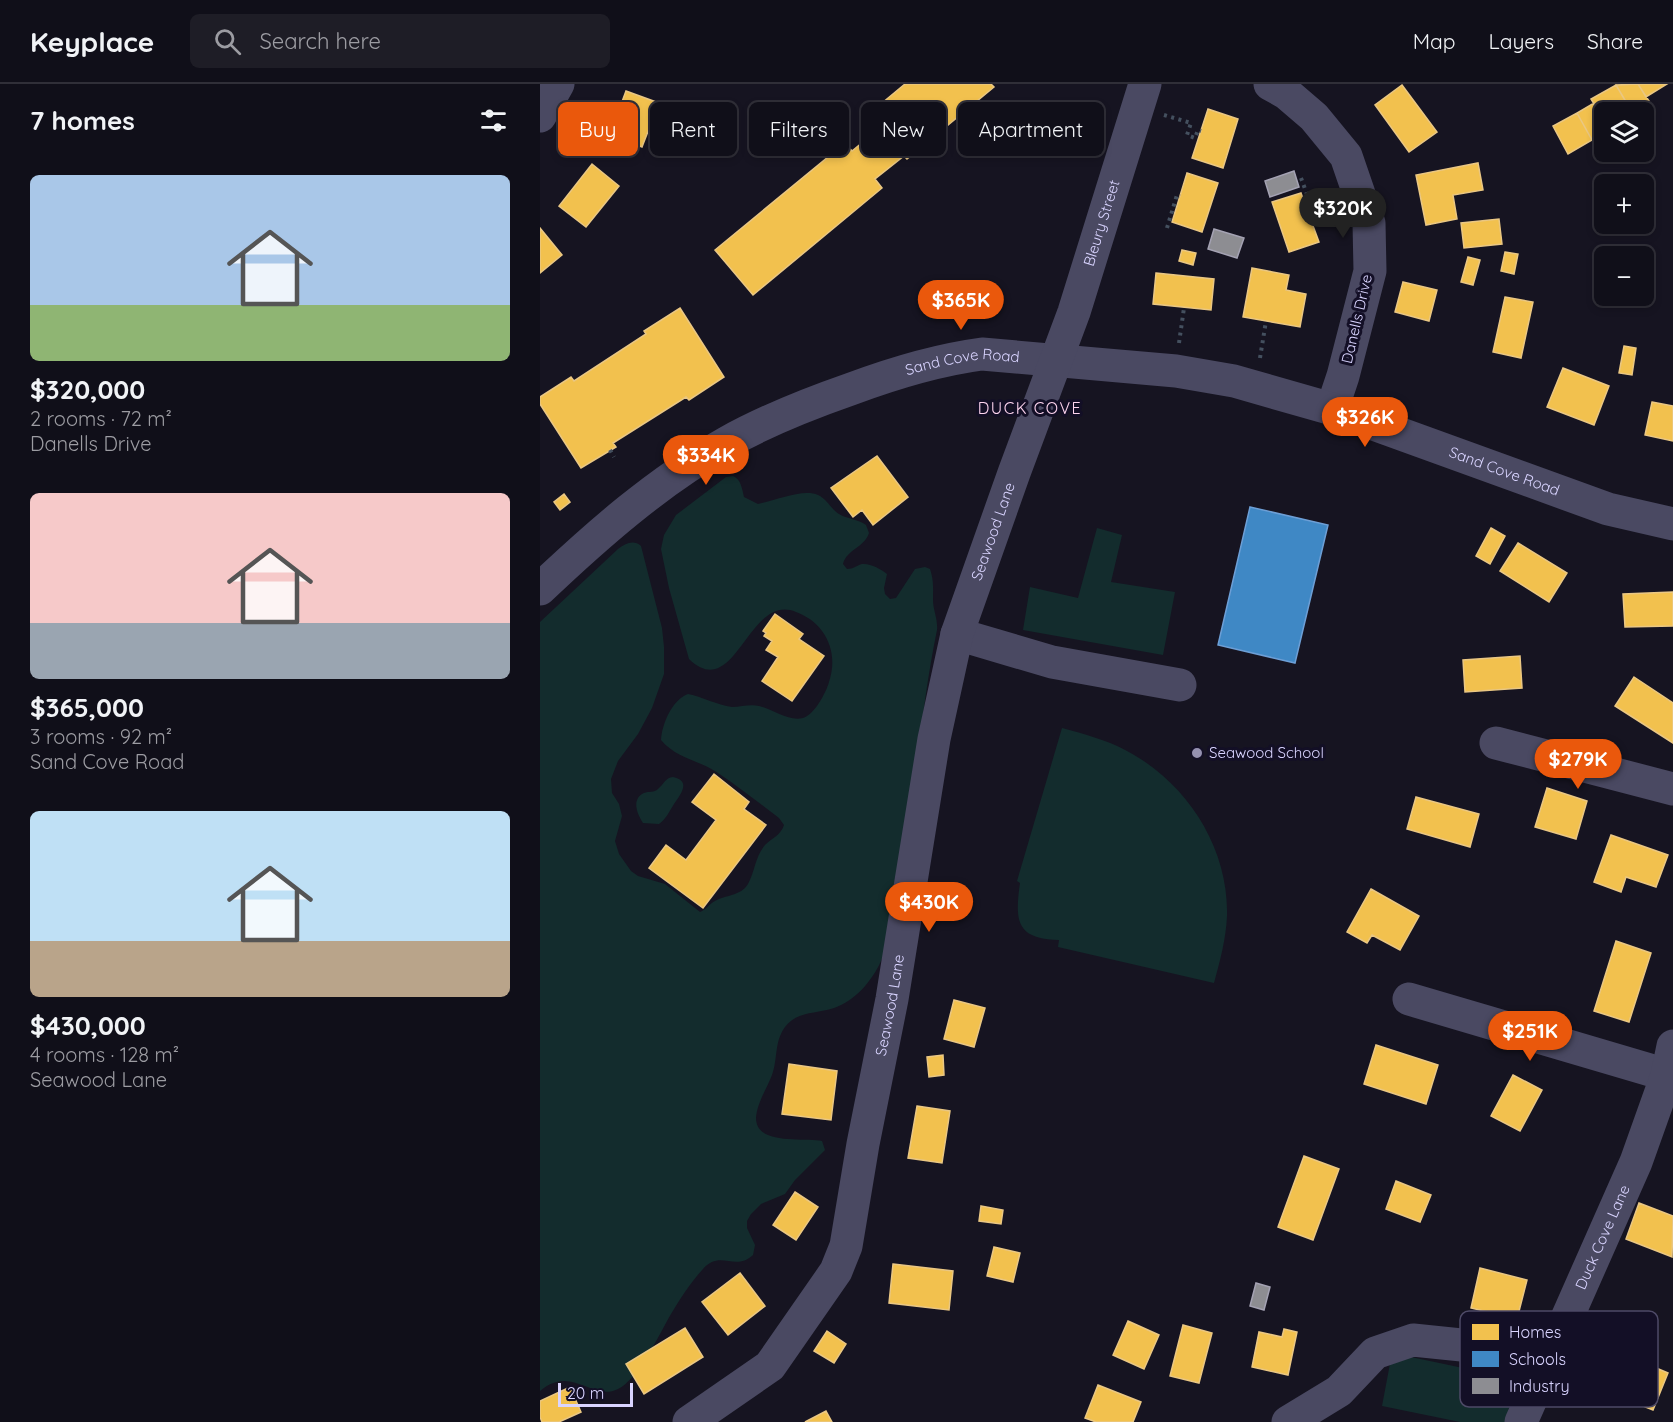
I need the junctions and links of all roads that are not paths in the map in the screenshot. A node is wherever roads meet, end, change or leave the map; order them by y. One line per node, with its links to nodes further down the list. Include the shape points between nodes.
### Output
1 (558, 84): 4 (street)
2 (1270, 84): 6 (street, Danells Drive, via 1314,117 1346,156 1369,223 1370,271)
3 (1142, 96): 5 (street, Bleury Street)
4 (540, 116)
5 (1056, 362): 6 (street, Sand Cove Road, via 1176,371 1234,381); 8 (street, Sand Cove Road, via 982,354 957,357 816,401 760,426 689,466 613,522); 9 (street, Seawood Lane)
6 (1332, 409): 7 (street, Sand Cove Road, via 1608,509)
7 (1673, 524)
8 (540, 589)
9 (957, 634): 10 (street, via 1052,662); 18 (street, Seawood Lane, via 934,740 846,1246 836,1271 770,1366)
10 (1180, 685)
11 (1496, 743): 12 (street)
12 (1673, 789)
13 (1408, 999): 14 (street)
14 (1670, 1061): 15 (street, Duck Cove Lane, via 1636,1162)
15 (1570, 1311)
16 (1460, 1344): 19 (street, via 1413,1340 1375,1353 1339,1391)
17 (1528, 1407): 20 (street, Duck Cove Lane)
18 (689, 1422)
19 (1288, 1422)
20 (1521, 1422)

